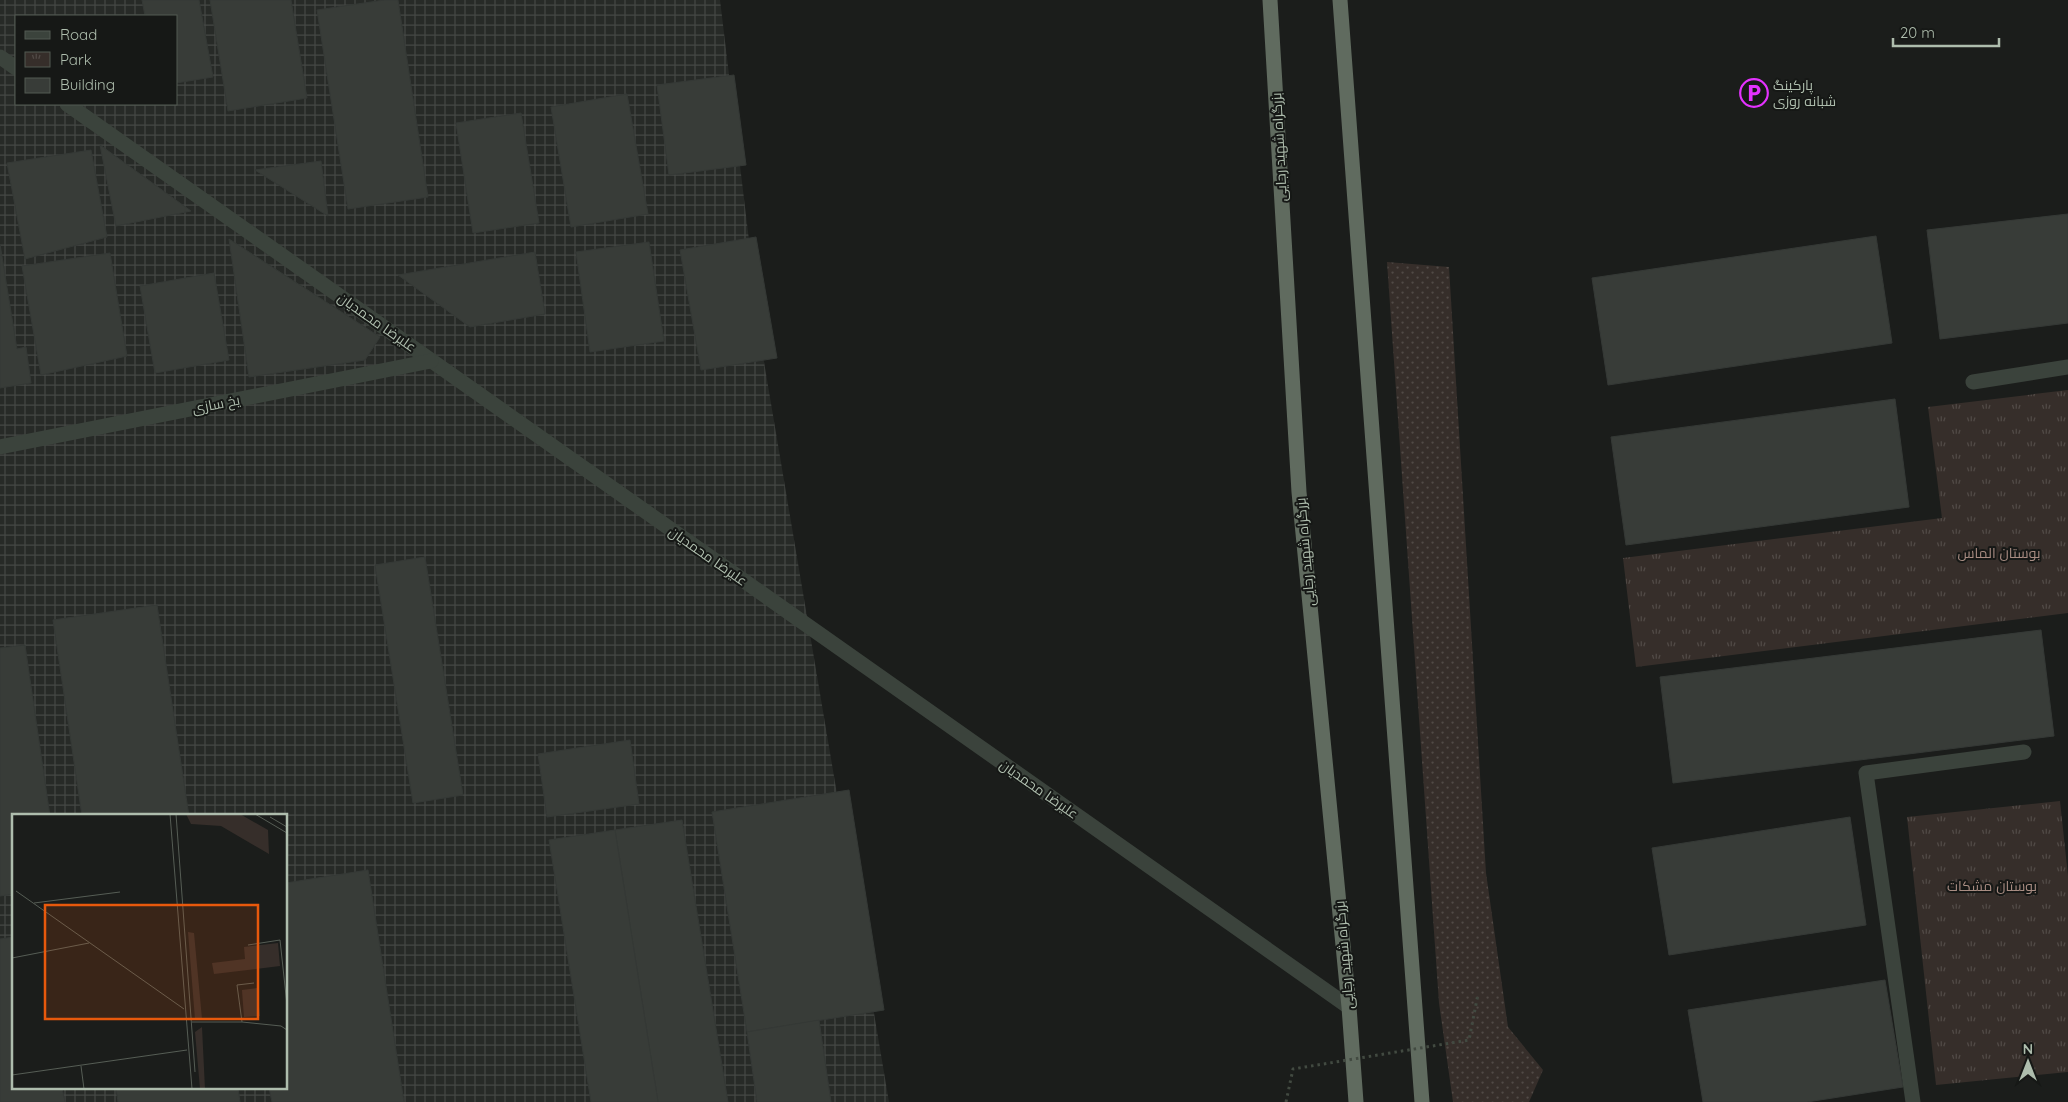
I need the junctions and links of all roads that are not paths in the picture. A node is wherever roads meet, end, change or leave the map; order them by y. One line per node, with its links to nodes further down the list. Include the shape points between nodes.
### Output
1 (1270, 0): 11 (highway, بزرگراه شهید رجایی, via 1299,492)
2 (1340, 0): 13 (highway)
3 (0, 57): 4 (street)
4 (15, 67)
5 (68, 105): 6 (street, علیرضا محمدیان)
6 (431, 361): 9 (street, یخ سازی); 11 (street, علیرضا محمدیان)
7 (2068, 367): 8 (street)
8 (1973, 382)
9 (0, 447)
10 (2024, 752): 14 (street, via 1866,772)
11 (1349, 1007): 12 (highway, بزرگراه شهید رجایی)
12 (1356, 1102)
13 (1422, 1102)
14 (1913, 1102)

